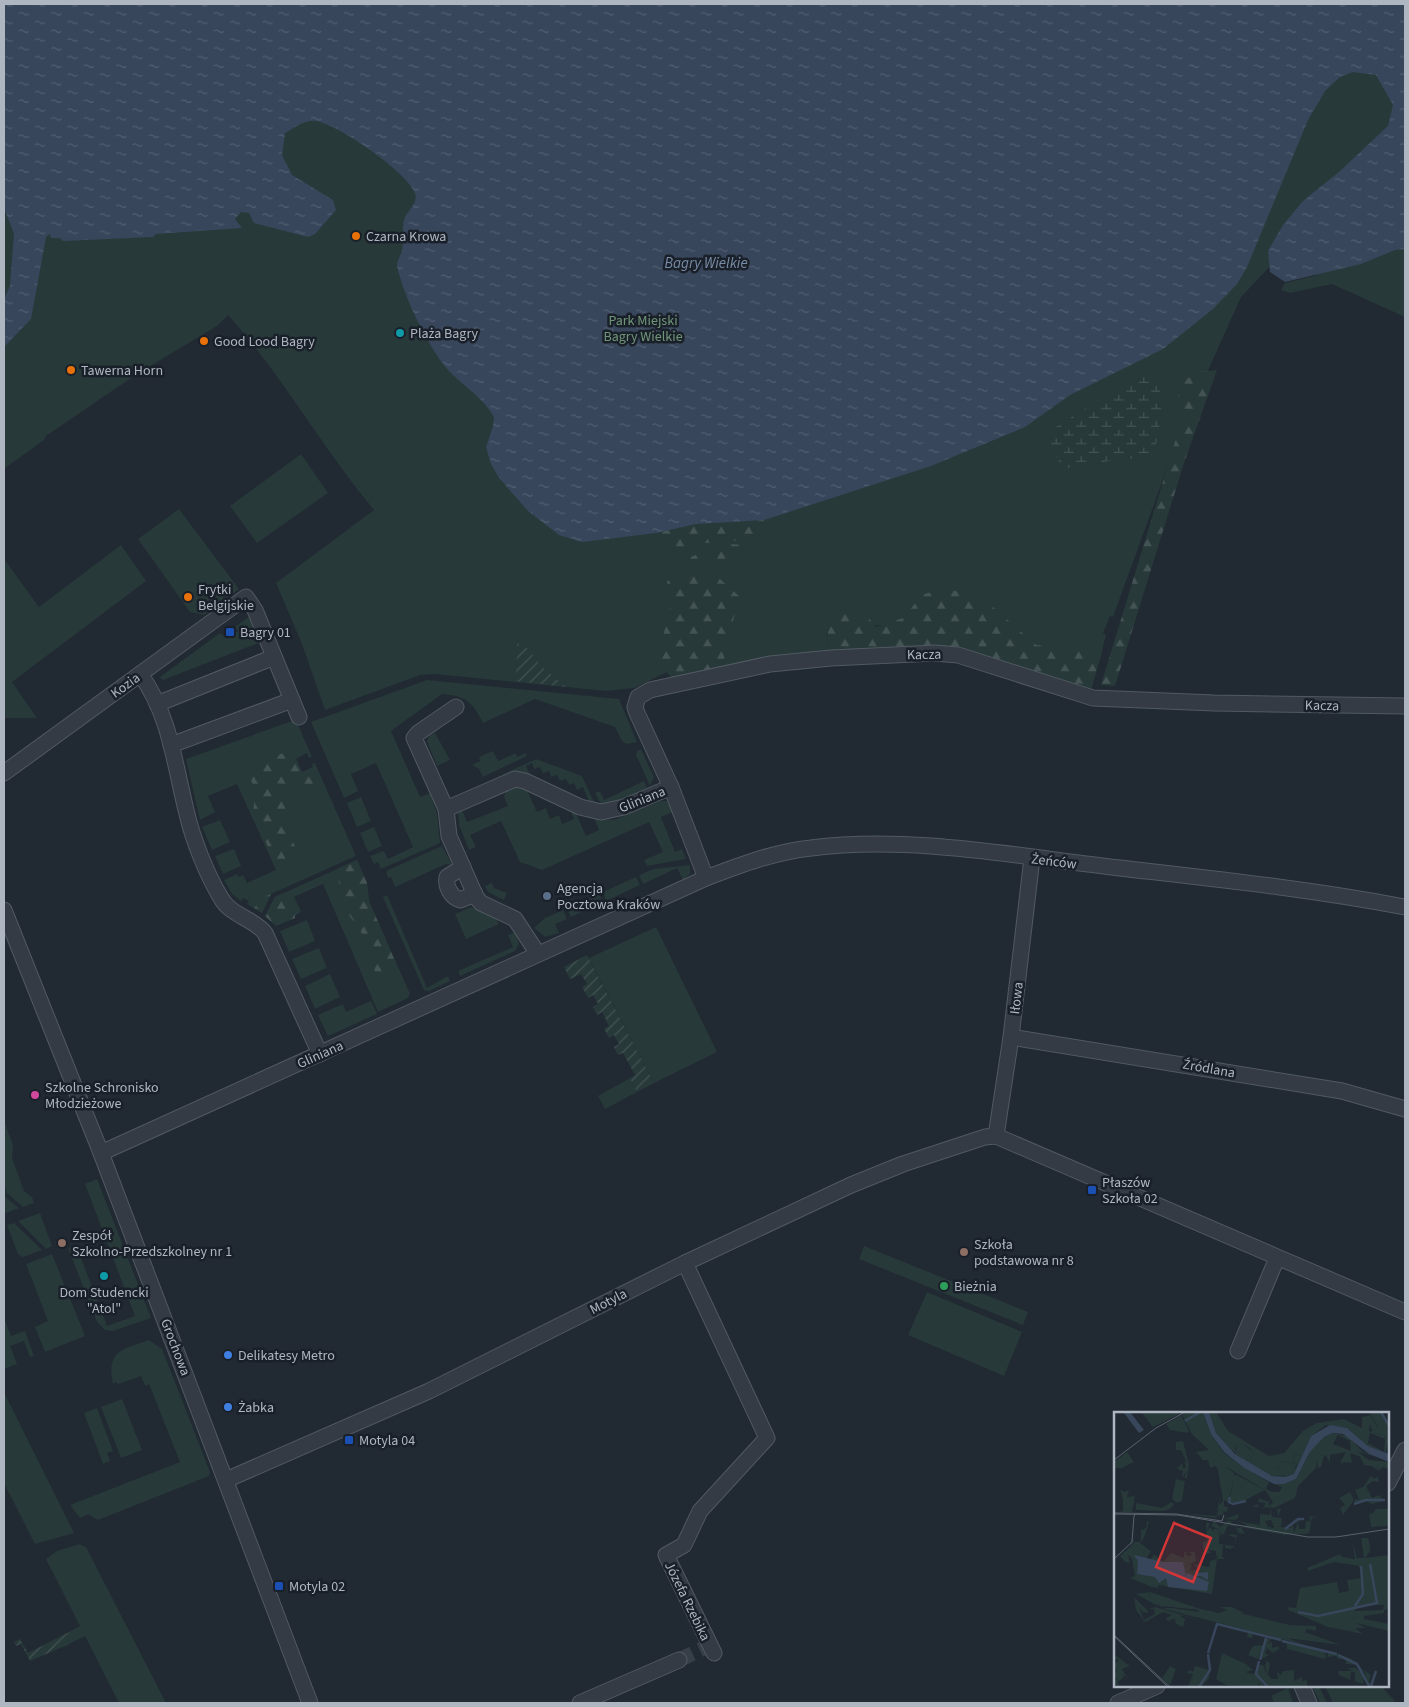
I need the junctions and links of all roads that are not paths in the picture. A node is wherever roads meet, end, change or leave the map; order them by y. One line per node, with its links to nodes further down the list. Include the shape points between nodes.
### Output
1 (274, 657): 2 (street, Kozia, via 255,610 246,597); 3 (street); 4 (street)
2 (140, 674): 4 (street); 9 (street, Kozia)
3 (292, 700): 7 (street); 8 (street)
4 (157, 704): 8 (street)
5 (1405, 706): 10 (street, Kacza, via 1093,698 958,655 935,653 770,664 650,690 638,697 636,713)
6 (456, 707): 11 (street, via 414,738)
7 (299, 717)
8 (171, 745): 20 (street, via 190,825 219,896 264,934)
9 (4, 773)
10 (671, 787): 11 (street, Gliniana, via 601,812 580,807 515,779); 14 (street, Kacza)
11 (446, 809): 13 (street, via 449,836)
12 (1032, 858): 14 (street, Żeńców, via 931,846 850,845 810,848 755,859); 16 (street, Żeńców, via 1336,893); 19 (street, Iłowa)
13 (463, 867): 15 (street); 15 (street, via 446,877 446,883 452,895 460,900)
14 (706, 878): 18 (street, Gliniana)
15 (475, 894): 18 (street, via 481,903 515,919)
16 (1405, 907)
17 (4, 910): 23 (street, Grochowa)
18 (538, 954): 20 (street, Gliniana)
19 (1011, 1037): 21 (street, Źródlana, via 1332,1089); 22 (street, Iłowa)
20 (320, 1054): 23 (street, Gliniana)
21 (1405, 1109)
22 (996, 1136): 24 (street); 25 (street, Motyla, via 972,1140 851,1185)
23 (101, 1153): 29 (street, Grochowa)
24 (1277, 1258): 26 (street); 27 (street)
25 (685, 1263): 29 (street, Motyla, via 429,1391); 31 (street, Józefa Rzebika, via 767,1438 700,1511 684,1545 666,1555)
26 (1405, 1312)
27 (1236, 1345)
28 (1405, 1450): 30 (street)
29 (226, 1480): 35 (street, Grochowa)
30 (1389, 1481)
31 (709, 1649)
32 (679, 1660): 36 (street)
33 (1155, 1687): 37 (street)
34 (1302, 1687): 38 (street)
35 (310, 1703)
36 (580, 1703)
37 (1118, 1703)
38 (1309, 1703)

